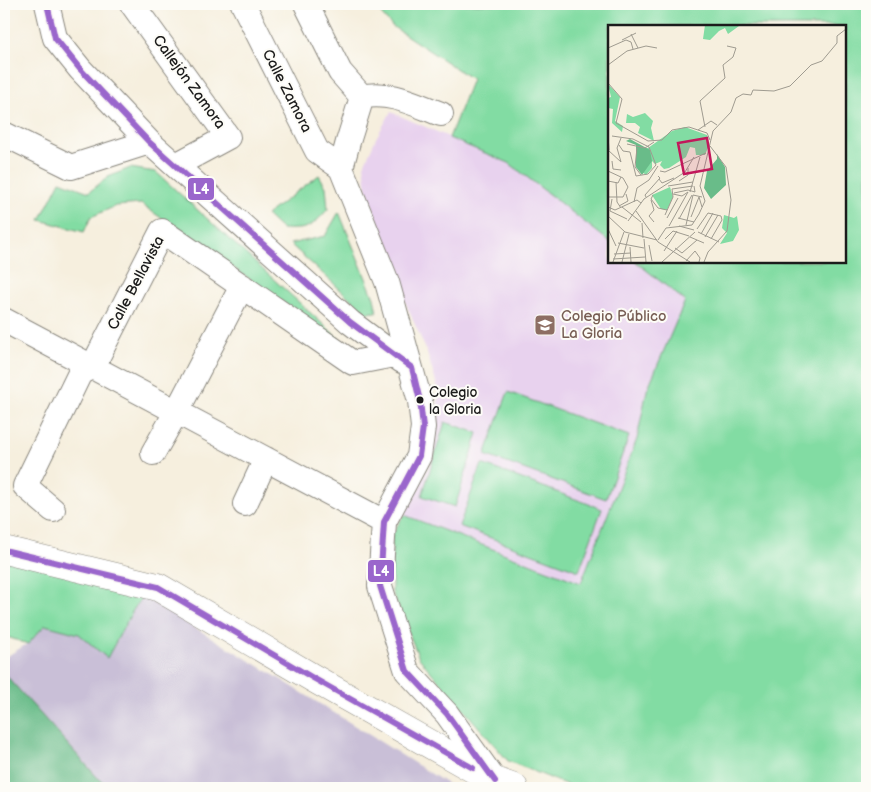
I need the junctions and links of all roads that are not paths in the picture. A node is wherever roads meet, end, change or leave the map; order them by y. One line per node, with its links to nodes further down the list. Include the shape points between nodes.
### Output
1 (47, 4): 8 (street, via 55,38 80,70)
2 (132, 4): 9 (street, Callejón Zamora, via 228,137)
3 (243, 4): 10 (street, Calle Zamora, via 317,151)
4 (306, 4): 5 (street, via 340,72)
5 (362, 98): 6 (street, via 373,94 386,95); 10 (street)
6 (441, 114)
7 (4, 134): 8 (street, via 71,167)
8 (150, 142): 9 (street)
9 (176, 166): 13 (street, via 350,322)
10 (341, 168): 13 (street, via 387,282)
11 (242, 286): 13 (street, Calle Bellavista, via 353,363); 14 (street, Calle Bellavista, via 162,230); 15 (street)
12 (4, 320): 14 (street)
13 (403, 361): 20 (street, via 420,401 423,427 419,456)
14 (93, 366): 15 (street); 19 (street, Calle Bellavista, via 80,373 25,486)
15 (178, 412): 16 (street); 17 (street)
16 (153, 453)
17 (266, 459): 18 (street); 20 (street)
18 (244, 504)
19 (53, 510)
20 (384, 522): 22 (street, via 380,586 407,671)
21 (4, 550): 22 (street, via 158,587)
22 (505, 785)

